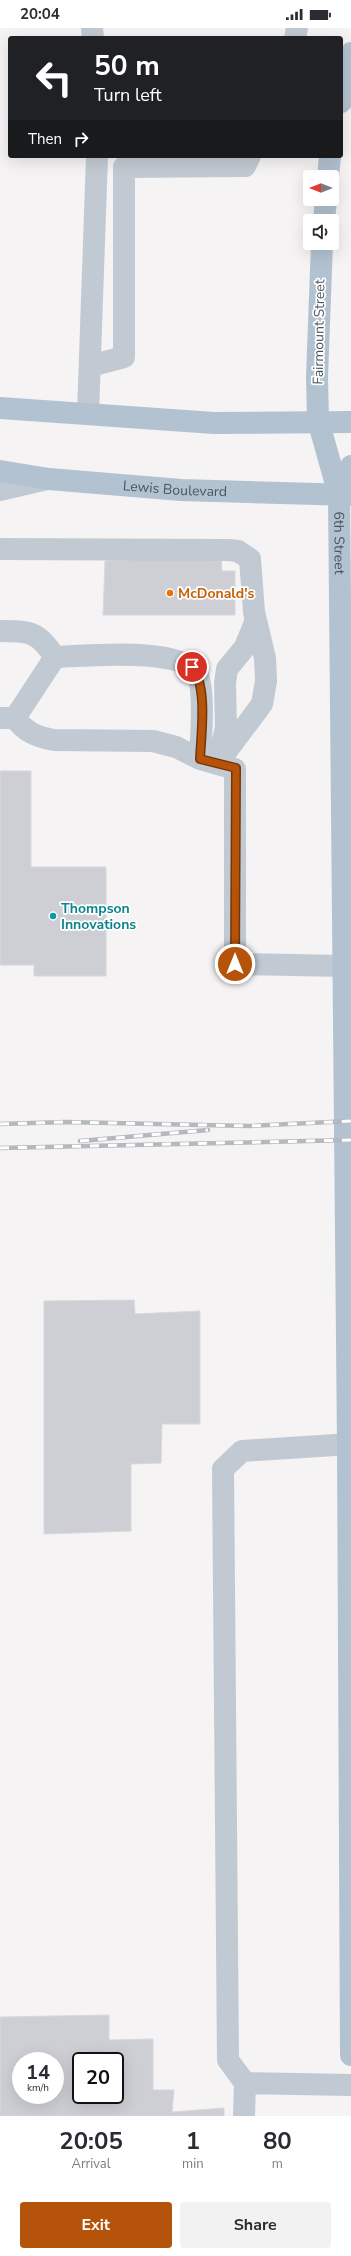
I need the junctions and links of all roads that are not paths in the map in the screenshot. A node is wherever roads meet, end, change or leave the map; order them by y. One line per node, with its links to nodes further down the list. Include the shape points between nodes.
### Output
1 (351, 54): 2 (main road)
2 (343, 92)
3 (97, 158): 8 (lane)
4 (249, 158): 8 (lane, via 245,166 124,167 124,357)
5 (330, 158): 6 (main road)
6 (329, 170)
7 (322, 250): 11 (main road, Fairmount Street)
8 (90, 366): 10 (lane)
9 (0, 408): 10 (main road)
10 (88, 414): 11 (main road, via 214,422)
11 (318, 420): 12 (main road); 17 (main road, 6th Street)
12 (351, 422)
13 (351, 466): 17 (main road, 6th Street)
14 (0, 470): 15 (main road, Lewis Boulevard)
15 (49, 479): 16 (lane); 17 (main road, Lewis Boulevard, via 181,490)
16 (0, 490)
17 (345, 495): 24 (main road, 6th Street)
18 (6, 548): 19 (lane, via 238,551 250,559 252,564)
19 (256, 620): 23 (lane, via 245,647 227,669 226,728); 23 (lane, via 265,658 266,681 262,704)
20 (0, 631): 21 (lane, via 23,631 35,635)
21 (55, 657): 22 (lane); 23 (lane, via 147,655 168,657 188,664 198,674)
22 (8, 718): 23 (lane, via 41,738 153,741 176,747)
23 (209, 761): 24 (lane, via 236,768 235,964)
24 (344, 966): 25 (main road, 6th Street)
25 (350, 1444): 26 (main road, 6th Street); 27 (lane, via 242,1451 224,1469 228,2060)
26 (351, 2055)
27 (245, 2084): 28 (lane); 29 (lane)
28 (351, 2085)
29 (244, 2116)

